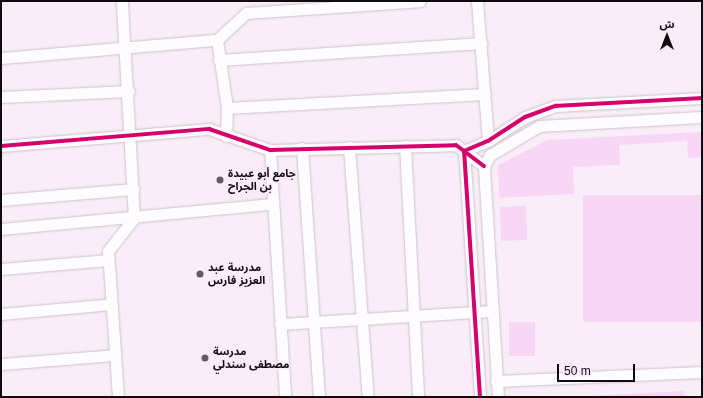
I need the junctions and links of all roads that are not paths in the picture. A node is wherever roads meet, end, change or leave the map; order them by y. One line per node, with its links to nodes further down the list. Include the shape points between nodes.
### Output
1 (122, 1): 6 (street)
2 (420, 1): 4 (street, via 246,13)
3 (478, 1): 5 (street)
4 (217, 40): 6 (street); 8 (street)
5 (481, 43): 8 (street); 10 (street)
6 (127, 49): 7 (street); 9 (street)
7 (1, 58)
8 (219, 60): 13 (street)
9 (129, 90): 11 (street); 16 (street)
10 (485, 94): 13 (street); 17 (street)
11 (1, 97)
12 (702, 98): 17 (street, via 556,106 525,117)
13 (226, 108): 15 (street)
14 (702, 117): 24 (street, via 539,126 490,155)
15 (226, 136): 16 (street, via 209,129); 22 (street)
16 (132, 137): 18 (street); 25 (street)
17 (488, 142): 23 (street)
18 (1, 146)
19 (404, 146): 20 (street); 23 (street, via 456,145); 36 (street)
20 (348, 147): 21 (street); 37 (street)
21 (302, 148): 22 (street); 38 (street)
22 (270, 150): 27 (street)
23 (464, 152): 24 (street); 34 (street)
24 (484, 166): 33 (street)
25 (134, 189): 26 (street); 28 (street)
26 (1, 200)
27 (272, 204): 28 (street); 39 (street)
28 (134, 218): 29 (street); 30 (street, via 108,252)
29 (1, 229)
30 (109, 260): 31 (street); 32 (street)
31 (1, 269)
32 (112, 304): 35 (street); 40 (street)
33 (492, 311): 34 (street); 43 (street)
34 (475, 313): 36 (street); 49 (street)
35 (1, 314)
36 (413, 316): 37 (street); 48 (street)
37 (362, 319): 38 (street); 47 (street)
38 (314, 323): 39 (street); 46 (street)
39 (280, 324): 45 (street)
40 (115, 355): 41 (street); 44 (street)
41 (1, 364)
42 (702, 372): 43 (street)
43 (496, 381): 50 (street)
44 (118, 397)
45 (285, 397)
46 (318, 397)
47 (368, 397)
48 (418, 397)
49 (480, 397)
50 (498, 397)

